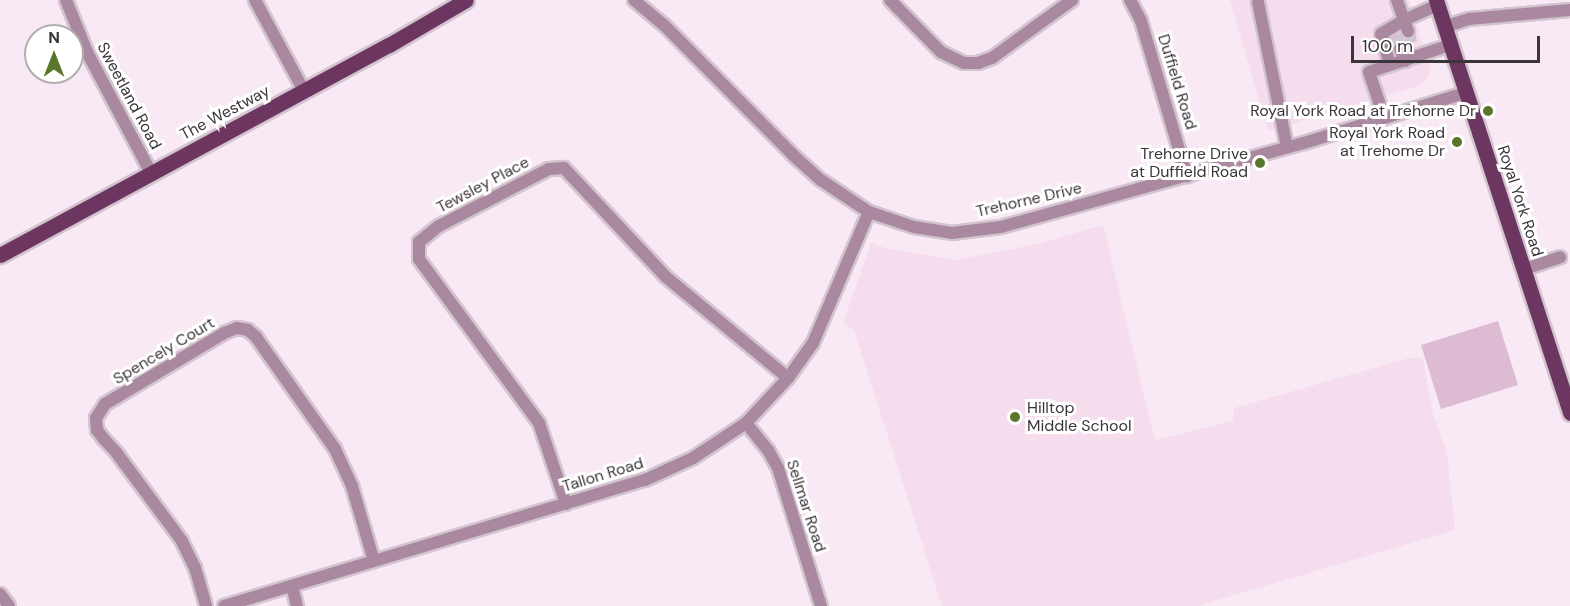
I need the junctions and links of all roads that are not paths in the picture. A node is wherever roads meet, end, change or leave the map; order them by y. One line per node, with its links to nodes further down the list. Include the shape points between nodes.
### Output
1 (66, 0): 20 (street, Sweetland Road, via 87,52)
2 (255, 0): 16 (street)
3 (634, 0): 22 (street, Trehorne Drive, via 808,169)
4 (890, 0): 5 (street, via 940,52 964,63 992,58)
5 (1072, 0)
6 (1130, 0): 21 (street, Duffield Road, via 1141,21)
7 (1397, 0): 13 (street)
8 (458, 2): 16 (main road, The Westway)
9 (1258, 2): 19 (street)
10 (1436, 2): 12 (main road, Royal York Road); 13 (street)
11 (1570, 10): 12 (street, via 1469,19)
12 (1444, 27): 14 (main road, Royal York Road)
13 (1400, 28): 15 (street, via 1381,34)
14 (1450, 45): 15 (street, via 1408,53); 17 (main road, Royal York Road)
15 (1390, 65): 18 (street, via 1369,72)
16 (304, 91): 20 (main road, The Westway)
17 (1465, 93): 18 (street, Trehorne Drive); 25 (main road, Royal York Road)
18 (1384, 117): 19 (street, Trehorne Drive)
19 (1287, 147): 21 (street, Trehorne Drive)
20 (151, 173): 23 (main road, The Westway)
21 (1187, 176): 22 (street, Trehorne Drive, via 1001,227 952,233 914,227)
22 (869, 212): 26 (street, Tallon Road, via 813,343)
23 (0, 255)
24 (1560, 257): 25 (street)
25 (1524, 269): 27 (main road, Royal York Road)
26 (788, 378): 28 (street, Tallon Road); 29 (street, Tewsley Place, via 666,277 564,168 549,169 439,226 419,242 419,259 540,423)
27 (1570, 413)
28 (746, 423): 29 (street, Tallon Road, via 671,469); 37 (street, Sellmar Road, via 778,468)
29 (566, 504): 30 (street, Tallon Road)
30 (374, 561): 31 (street, Tallon Road); 34 (street, Spencely Court, via 352,486 335,449 256,337 237,328 105,404 96,418 97,430 182,541)
31 (292, 586): 35 (street, Tallon Road); 36 (street)
32 (0, 594): 33 (street)
33 (9, 606)
34 (206, 606)
35 (224, 606)
36 (297, 606)
37 (821, 606)

